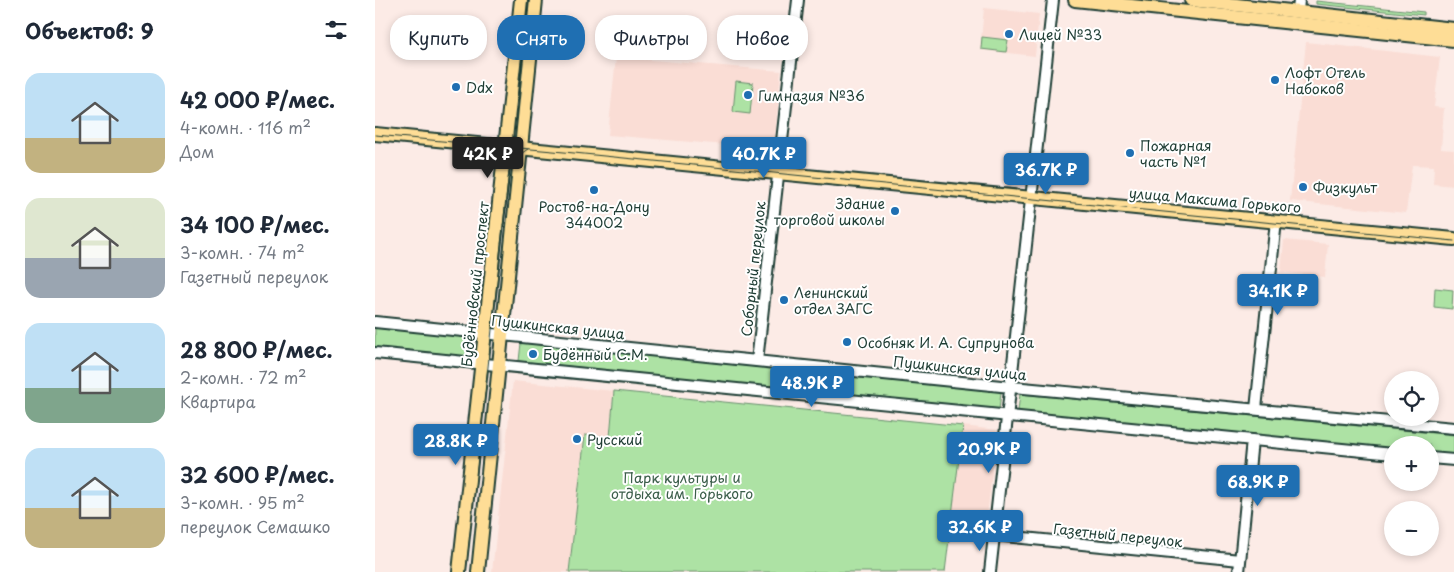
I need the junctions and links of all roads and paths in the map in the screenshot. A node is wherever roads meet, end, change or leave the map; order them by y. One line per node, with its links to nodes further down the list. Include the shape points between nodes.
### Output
1 (521, 0): 11 (main road, Будённовский проспект)
2 (536, 0): 12 (main road)
3 (798, 0): 13 (street, Соборный переулок)
4 (1053, 0): 14 (street)
5 (1075, 0): 9 (main road)
6 (1191, 0): 7 (main road)
7 (1298, 5): 8 (main road)
8 (1454, 28)
9 (1454, 40)
10 (375, 134): 11 (main road, улица Максима Горького)
11 (506, 146): 12 (main road, улица Максима Горького); 18 (main road, Будённовский проспект)
12 (521, 147): 13 (main road, улица Максима Горького); 19 (main road)
13 (778, 172): 14 (main road, улица Максима Горького); 21 (street, Соборный переулок)
14 (1033, 198): 15 (main road, улица Максима Горького); 24 (street)
15 (1276, 221): 16 (main road, улица Максима Горького); 25 (street)
16 (1454, 239)
17 (375, 322): 18 (street, Пушкинская улица)
18 (484, 333): 19 (street, Пушкинская улица); 22 (main road, Будённовский проспект)
19 (502, 335): 21 (street, Пушкинская улица); 23 (main road)
20 (375, 353): 22 (street)
21 (757, 361): 24 (street, Пушкинская улица)
22 (481, 363): 23 (street); 34 (main road, Будённовский проспект)
23 (499, 364): 26 (street); 35 (main road)
24 (1011, 387): 25 (street, Пушкинская улица); 26 (street)
25 (1256, 409): 27 (street, Пушкинская улица)
26 (1008, 416): 28 (street); 32 (street)
27 (1454, 428)
28 (1253, 440): 29 (street); 33 (street)
29 (1384, 453)
30 (1439, 459): 31 (street)
31 (1454, 460)
32 (994, 535): 33 (street, Газетный переулок); 36 (street)
33 (1240, 560): 37 (street)
34 (459, 572)
35 (478, 572)
36 (990, 572)
37 (1239, 572)

